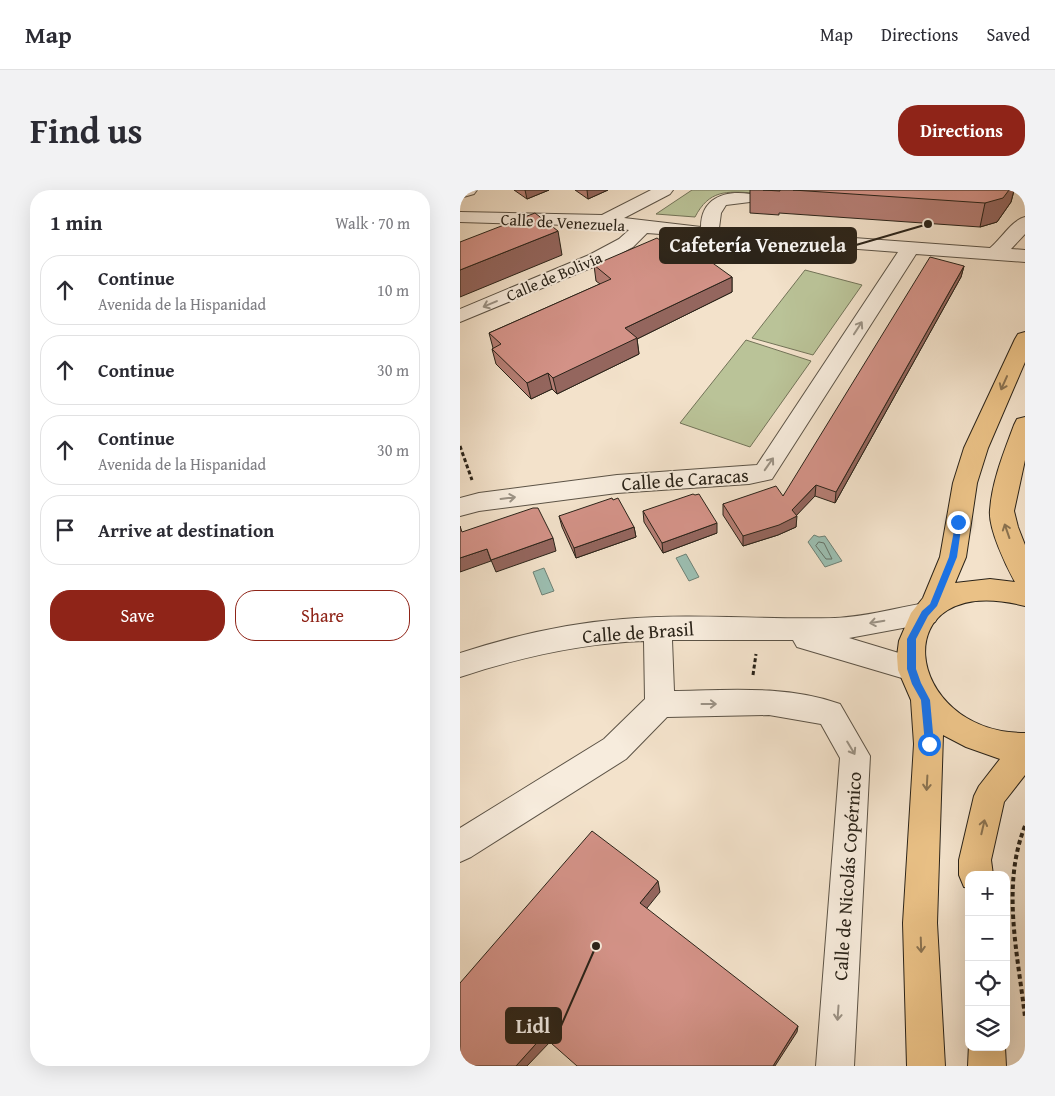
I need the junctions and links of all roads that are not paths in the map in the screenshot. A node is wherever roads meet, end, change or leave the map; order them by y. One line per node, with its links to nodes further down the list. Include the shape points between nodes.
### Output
1 (468, 190): 3 (street)
2 (664, 190): 6 (street, Calle de Bolivia)
3 (460, 193)
4 (744, 198): 9 (street, via 724,199 716,204 711,216)
5 (460, 217): 6 (street, Calle de Venezuela)
6 (605, 221): 8 (street, Calle de Venezuela)
7 (1025, 222): 11 (street)
8 (642, 227): 9 (street, Calle de Venezuela); 14 (street, Calle de Bolivia, one-way to 14, via 626,242 596,259)
9 (711, 233): 10 (street, Calle de Venezuela)
10 (911, 247): 11 (street, Calle de Venezuela); 17 (street, Calle de Caracas, one-way to 10, via 617,484 764,473)
11 (995, 253): 12 (street, Calle de Venezuela); 13 (street, Calle de Venezuela)
12 (1025, 256)
13 (1025, 266)
14 (460, 316)
15 (1025, 339): 20 (main road, one-way to 20, via 976,448 965,482 953,557)
16 (1025, 425): 18 (main road, one-way to 16, via 1005,527 1002,511 1012,463)
17 (470, 504)
18 (1025, 576)
19 (1025, 595): 20 (main road, via 979,588 954,594)
20 (929, 610): 21 (street, Calle de Brasil, one-way to 21, via 837,629); 24 (main road, via 912,639)
21 (759, 629): 22 (street, Calle de Brasil, via 708,627); 24 (street, Calle de Brasil, via 836,645)
22 (658, 630): 23 (street, Calle de Brasil, via 623,630 580,636 490,655); 26 (street)
23 (460, 665)
24 (912, 669): 25 (main road)
25 (926, 700): 27 (main road, via 945,720 970,735 998,745); 32 (main road, one-way to 32, via 929,744 920,923)
26 (660, 704): 28 (street, via 615,749); 31 (street, Calle de Nicolás Copérnico, one-way to 31, via 769,702 830,713 856,756)
27 (1025, 749): 29 (main road, one-way to 27, via 990,796)
28 (460, 846)
29 (976, 871)
30 (986, 1051): 33 (main road)
31 (835, 1066)
32 (926, 1066)
33 (987, 1066)

